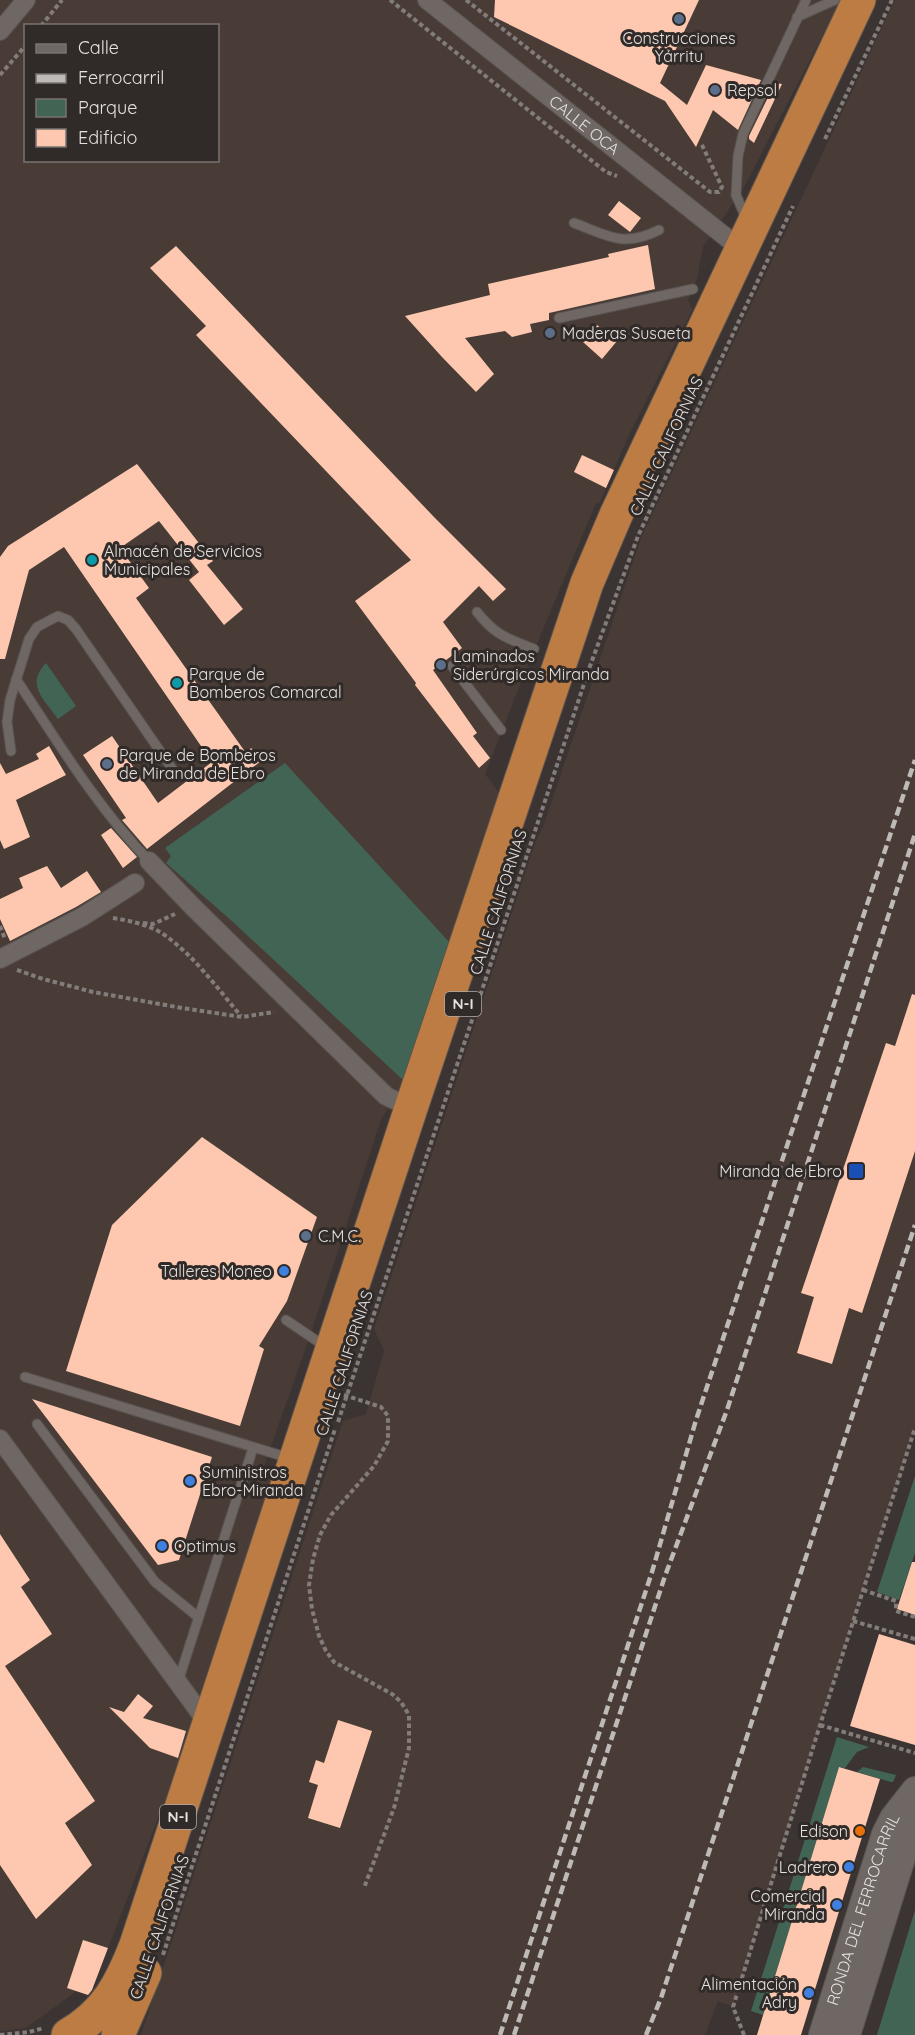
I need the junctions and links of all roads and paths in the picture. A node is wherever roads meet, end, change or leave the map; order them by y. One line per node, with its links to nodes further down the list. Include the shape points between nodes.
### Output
1 (26, 0): 13 (street)
2 (62, 0): 12 (path)
3 (390, 0): 18 (path, via 606,172)
4 (427, 0): 22 (street, CALLE OCA)
5 (466, 0): 17 (path, via 710,192 719,192 722,187)
6 (806, 0): 11 (lane)
7 (835, 0): 11 (lane)
8 (859, 0): 22 (highway, CALLE CALIFORNIAS / N-I)
9 (877, 0): 44 (highway, CALLE CALIFORNIAS / N-I, via 602,589)
10 (891, 0): 16 (path)
11 (797, 17): 22 (lane, via 743,134 736,195)
12 (43, 24)
13 (0, 32)
14 (24, 47): 15 (path)
15 (0, 75)
16 (825, 140)
17 (701, 142)
18 (624, 178)
19 (796, 201): 44 (path, via 624,571)
20 (574, 223): 21 (lane, via 622,240 635,240)
21 (659, 230)
22 (746, 239): 40 (highway, CALLE CALIFORNIAS / N-I, via 587,583)
23 (693, 289): 24 (lane)
24 (558, 318)
25 (477, 612): 26 (lane, via 503,637)
26 (534, 649)
27 (452, 666): 29 (lane)
28 (16, 679): 30 (lane, via 7,722); 31 (lane, via 29,639 38,627 58,616 68,620); 32 (lane, via 121,832)
29 (501, 730)
30 (11, 751)
31 (173, 770)
32 (149, 861): 34 (street)
33 (135, 883): 35 (street)
34 (189, 902): 36 (path, via 168,919); 38 (street)
35 (82, 917): 36 (path); 37 (street)
36 (139, 923): 39 (path, via 165,935 181,949)
37 (2, 958): 39 (path, via 19,971 93,992)
38 (300, 1011): 39 (path); 40 (street, via 386,1096)
39 (242, 1017)
40 (415, 1109): 42 (highway, CALLE CALIFORNIAS / N-I)
41 (286, 1320): 42 (lane)
42 (331, 1351): 49 (highway, CALLE CALIFORNIAS / N-I)
43 (25, 1377): 48 (lane)
44 (341, 1394): 61 (path, via 381,1407 388,1416 388,1441 374,1466 331,1515 320,1535 309,1585 312,1610 319,1636 334,1662 392,1694 409,1715 409,1748 394,1808); 62 (path); 64 (highway, CALLE CALIFORNIAS / N-I, via 143,1979)
45 (37, 1424): 51 (lane, via 155,1582)
46 (915, 1428): 50 (path)
47 (0, 1439): 55 (street)
48 (253, 1448): 49 (lane); 51 (lane)
49 (294, 1460): 56 (highway, CALLE CALIFORNIAS / N-I)
50 (863, 1590): 52 (path, via 897,1601 896,1611); 53 (path)
51 (198, 1617): 55 (lane)
52 (915, 1617)
53 (853, 1621): 54 (path); 57 (path)
54 (915, 1639)
55 (178, 1682): 56 (street)
56 (209, 1725): 63 (highway, CALLE CALIFORNIAS / N-I, via 126,1971 104,2007)
57 (820, 1725): 58 (path); 65 (path, via 733,2007)
58 (915, 1753)
59 (915, 1790): 66 (main road, RONDA DEL FERROCARRIL, via 885,1834)
60 (915, 1825): 67 (main road, RONDA DEL FERROCARRIL)
61 (364, 1888)
62 (163, 1957)
63 (68, 2035)
64 (118, 2035)
65 (744, 2035)
66 (822, 2035)
67 (847, 2035)

